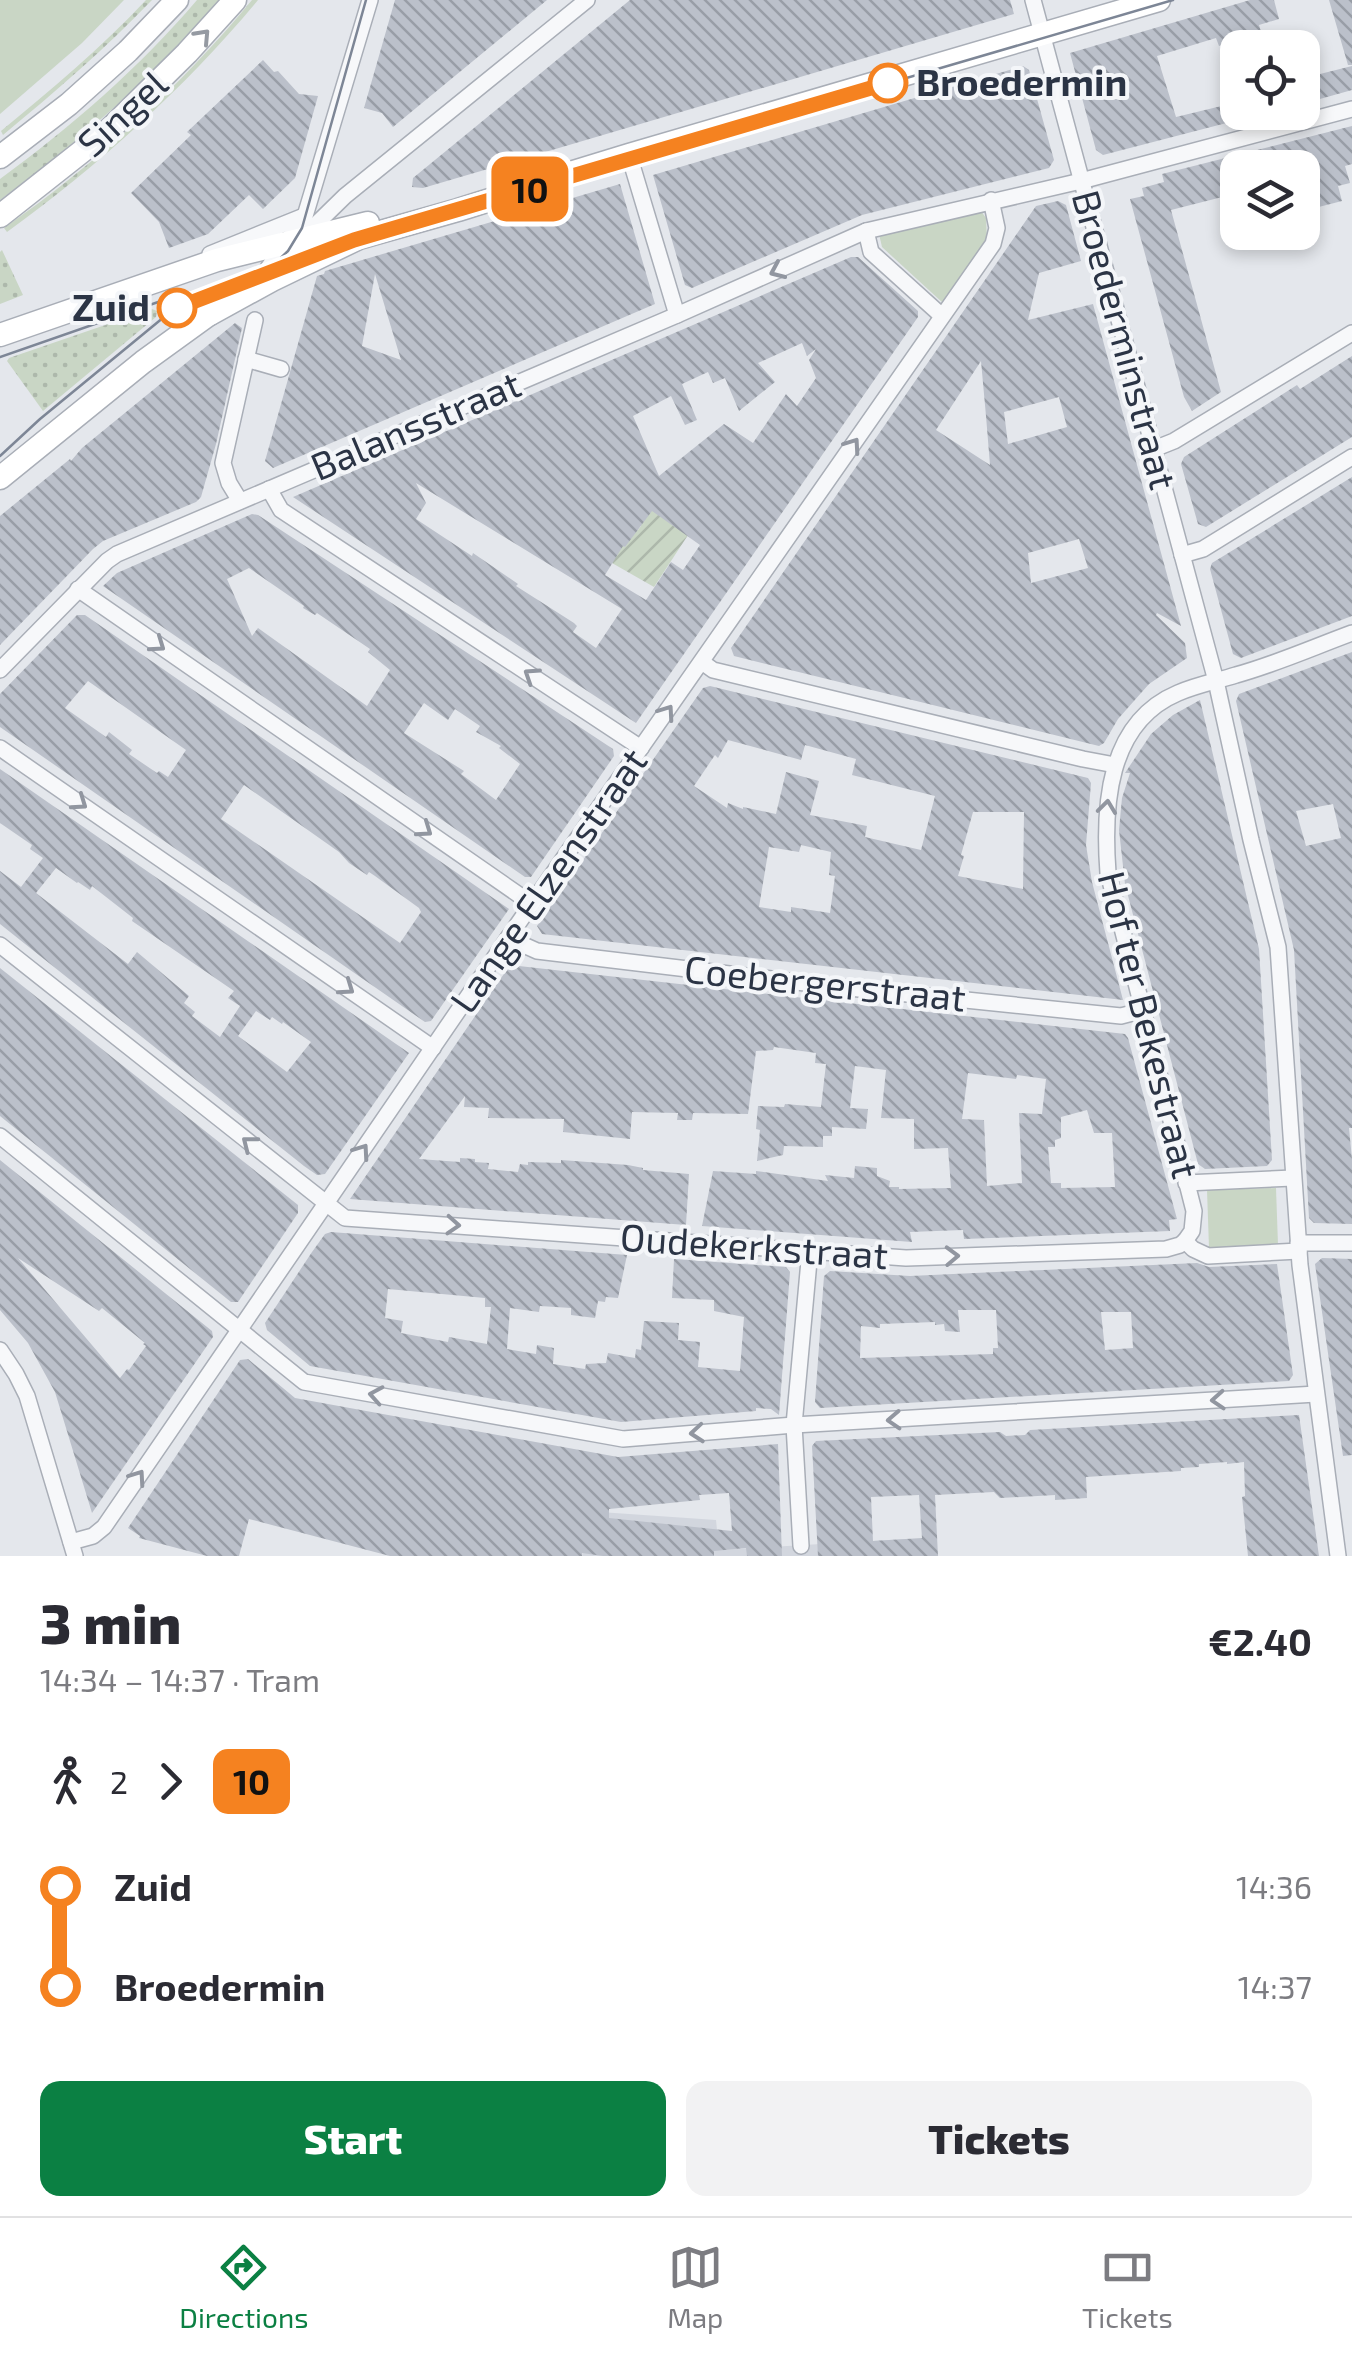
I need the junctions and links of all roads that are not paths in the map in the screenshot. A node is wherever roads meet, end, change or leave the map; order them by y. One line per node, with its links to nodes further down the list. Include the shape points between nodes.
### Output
1 (177, 0): 10 (street, Singel, via 69,104)
2 (235, 0): 14 (street, Singel, one-way to 2, via 109,130)
3 (370, 0): 15 (street)
4 (587, 0): 12 (street)
5 (1033, 0): 7 (street, Broederminstraat)
6 (1160, 0): 7 (street)
7 (1042, 34): 9 (street); 11 (street, Broederminstraat)
8 (1352, 109): 11 (street, Balansstraat)
9 (629, 155): 17 (street, via 359,238); 20 (street)
10 (0, 157)
11 (1082, 180): 13 (street, Balansstraat); 27 (street, Broederminstraat)
12 (345, 196): 15 (street); 17 (street)
13 (991, 200): 16 (street, Balansstraat); 21 (street, Lange Elzenstraat, via 996,237)
14 (0, 216)
15 (305, 216): 17 (street); 18 (street, via 229,244)
16 (866, 231): 20 (street, Balansstraat, one-way to 20); 21 (street, via 871,252)
17 (297, 250): 18 (street, via 232,256); 19 (street); 19 (street)
18 (190, 269): 24 (street)
19 (210, 314): 29 (street)
20 (677, 315): 30 (street, Balansstraat)
21 (942, 316): 35 (street, Lange Elzenstraat, one-way to 21)
22 (255, 320): 25 (street)
23 (1352, 333): 27 (street)
24 (0, 335)
25 (246, 359): 26 (street); 31 (street, via 223,462)
26 (281, 369)
27 (1154, 449): 32 (street, Broederminstraat)
28 (1352, 457): 32 (street)
29 (0, 478)
30 (269, 488): 31 (street, Balansstraat); 39 (street, one-way to 30, via 281,510)
31 (240, 501): 33 (street, Balansstraat, via 117,554)
32 (1182, 555): 37 (street, Broederminstraat)
33 (78, 589): 36 (street, Balansstraat); 41 (street, one-way to 41)
34 (1352, 633): 37 (street, Hof ter Bekestraat)
35 (702, 662): 39 (street, Lange Elzenstraat, one-way to 35); 40 (street, via 713,670)
36 (0, 670)
37 (1216, 680): 40 (street, Hof ter Bekestraat, via 1159,703 1131,732); 47 (street, Broederminstraat, via 1278,947)
38 (0, 748): 45 (street, one-way to 45)
39 (642, 748): 41 (street, Lange Elzenstraat)
40 (1115, 765): 44 (street, Hof ter Bekestraat, one-way to 40, via 1108,873 1105,818)
41 (532, 904): 42 (street, Lange Elzenstraat)
42 (508, 938): 44 (street, Coebergerstraat, via 537,951 830,986 1121,1016); 45 (street, Lange Elzenstraat)
43 (0, 945): 49 (street, Oudekerkstraat, one-way to 43)
44 (1144, 1010): 48 (street, Hof ter Bekestraat)
45 (433, 1048): 49 (street, Lange Elzenstraat, one-way to 45)
46 (0, 1136): 54 (street)
47 (1293, 1178): 48 (street); 52 (street, Broederminstraat)
48 (1186, 1183): 50 (street, Hof ter Bekestraat, via 1194,1218)
49 (326, 1203): 53 (street, Oudekerkstraat, one-way to 53, via 345,1218); 54 (street, Lange Elzenstraat)
50 (1185, 1241): 52 (street, via 1208,1256); 53 (street, Oudekerkstraat, one-way to 50, via 906,1258 1166,1248)
51 (1352, 1243): 52 (street)
52 (1298, 1247): 56 (street, Broederminstraat)
53 (810, 1250): 57 (street)
54 (239, 1332): 57 (street, one-way to 54, via 623,1440 304,1382); 59 (street, Lange Elzenstraat, one-way to 54, via 104,1527)
55 (0, 1350): 59 (street, via 27,1396)
56 (1316, 1394): 57 (street, one-way to 57); 60 (street, Broederminstraat)
57 (794, 1425): 58 (street)
58 (801, 1546)
59 (74, 1549)
60 (1338, 1556)

